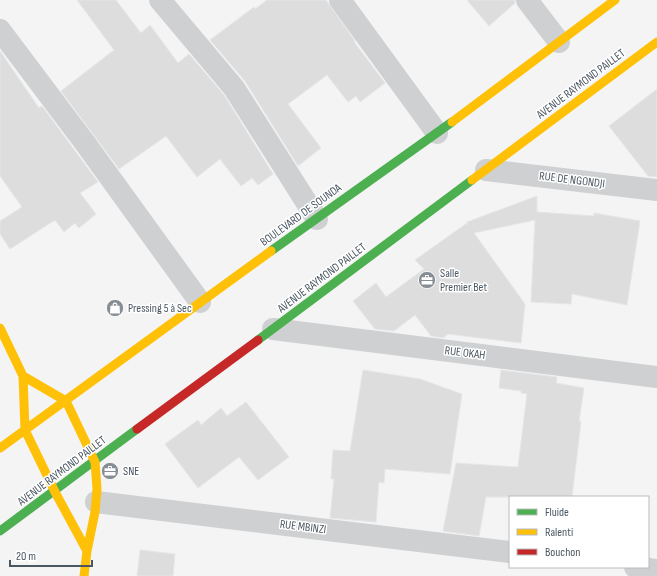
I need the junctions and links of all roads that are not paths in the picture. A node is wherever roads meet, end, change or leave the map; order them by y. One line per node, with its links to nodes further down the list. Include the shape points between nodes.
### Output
1 (160, 0): 11 (street, via 234,88)
2 (340, 0): 8 (street)
3 (527, 0): 6 (street)
4 (615, 0): 6 (main road, BOULEVARD DE SOUNDA)
5 (0, 30): 12 (street)
6 (559, 42): 8 (main road, BOULEVARD DE SOUNDA)
7 (657, 42): 9 (main road, AVENUE RAYMOND PAILLET)
8 (437, 133): 11 (main road, BOULEVARD DE SOUNDA)
9 (486, 170): 10 (street, RUE DE NGONDJI); 14 (main road, AVENUE RAYMOND PAILLET)
10 (657, 190)
11 (317, 219): 12 (main road, BOULEVARD DE SOUNDA)
12 (200, 302): 17 (main road, BOULEVARD DE SOUNDA)
13 (0, 328): 15 (main road)
14 (273, 329): 16 (street, RUE OKAH); 20 (main road, AVENUE RAYMOND PAILLET)
15 (23, 376): 17 (main road); 18 (main road)
16 (657, 378)
17 (66, 401): 18 (main road, BOULEVARD DE SOUNDA); 20 (main road)
18 (25, 430): 19 (main road, BOULEVARD DE SOUNDA); 21 (main road)
19 (0, 448)
20 (95, 462): 21 (main road, AVENUE RAYMOND PAILLET); 22 (main road)
21 (55, 492): 23 (main road, AVENUE RAYMOND PAILLET); 24 (main road)
22 (96, 502): 24 (main road); 25 (street, RUE MBINZI)
23 (0, 531)
24 (87, 551): 28 (main road)
25 (509, 552)
26 (642, 568): 27 (street)
27 (657, 570)
28 (84, 576)

